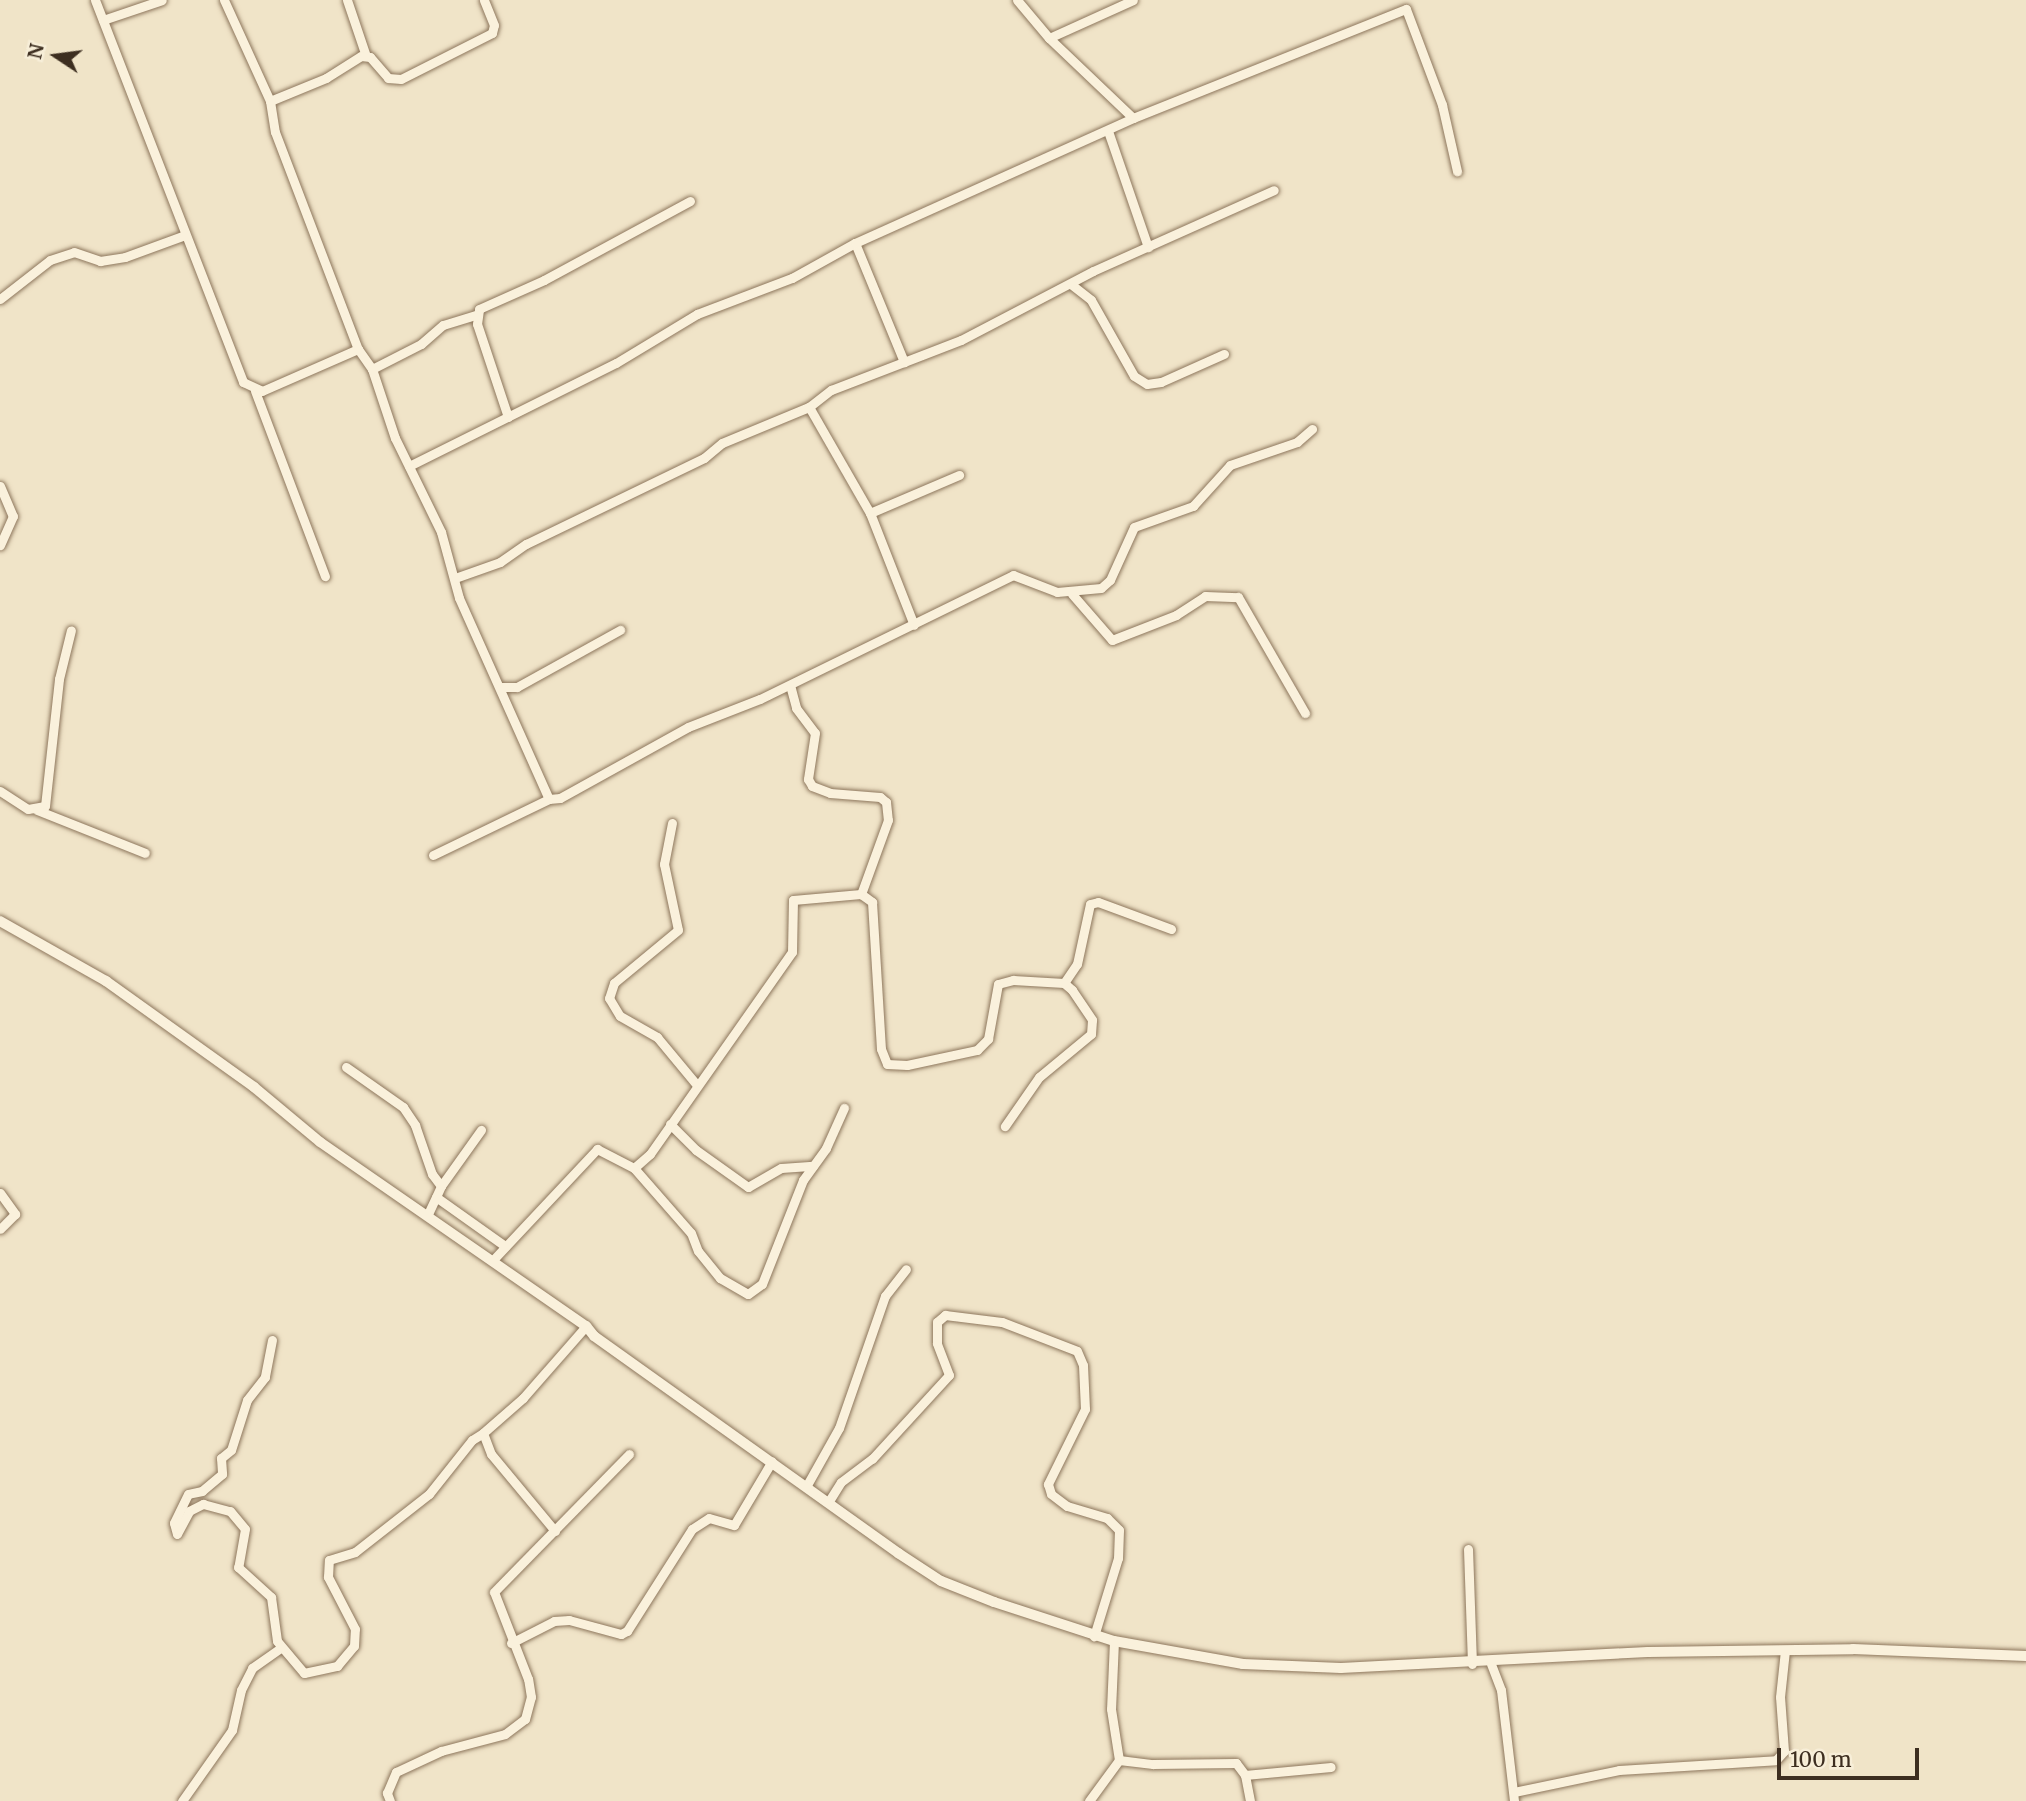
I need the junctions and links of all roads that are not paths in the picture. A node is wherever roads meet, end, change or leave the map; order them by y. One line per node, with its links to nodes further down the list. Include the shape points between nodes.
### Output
1 (95, 0): 9 (street)
2 (162, 0): 9 (street)
3 (224, 0): 12 (street)
4 (347, 0): 11 (street)
5 (484, 0): 11 (street, via 494,25 492,33 401,79 388,78)
6 (1017, 0): 10 (street)
7 (1133, 0): 10 (street)
8 (1404, 5): 13 (street); 15 (street, via 1442,105)
9 (103, 20): 18 (street)
10 (1049, 38): 13 (street)
11 (366, 56): 12 (street)
12 (270, 101): 24 (street, via 275,132)
13 (1133, 118): 14 (street)
14 (1108, 131): 19 (street); 20 (street)
15 (1457, 171)
16 (1274, 190): 20 (street)
17 (690, 201): 23 (street, via 544,280 479,309)
18 (185, 235): 22 (street, via 125,257 100,261 74,252 50,260); 28 (street, via 243,382)
19 (855, 243): 26 (street); 30 (street, via 792,278 690,318 616,363)
20 (1148, 247): 21 (street)
21 (1072, 285): 25 (street, via 1091,300 1134,376 1147,384); 26 (street, via 961,340)
22 (0, 299)
23 (476, 315): 27 (street, via 443,324 421,344); 30 (street)
24 (358, 349): 27 (street); 28 (street, via 280,385)
25 (1224, 354)
26 (904, 362): 29 (street, via 831,390)
27 (372, 369): 32 (street)
28 (255, 390): 37 (street)
29 (809, 407): 35 (street); 38 (street, via 722,443 704,458 526,544 500,562)
30 (508, 417): 32 (street)
31 (1312, 429): 39 (street, via 1297,442 1230,465 1193,506 1134,527 1110,580 1101,588)
32 (409, 466): 38 (street, via 441,532)
33 (959, 475): 35 (street)
34 (0, 486): 36 (street, via 13,516)
35 (870, 513): 40 (street)
36 (0, 545)
37 (325, 576)
38 (455, 578): 44 (street, via 459,598)
39 (1072, 594): 40 (street, via 1013,575); 45 (street, via 1112,640 1176,615 1205,596 1238,597)
40 (914, 625): 43 (street)
41 (71, 630): 48 (street, via 59,679 46,801)
42 (620, 631): 44 (street, via 517,687)
43 (790, 685): 47 (street, via 688,727 560,798); 52 (street, via 796,708 815,733 808,779 812,786 830,793 880,797 890,812)
44 (502, 687): 47 (street)
45 (1305, 713)
46 (0, 791): 48 (street)
47 (549, 799): 51 (street)
48 (37, 810): 50 (street)
49 (672, 823): 57 (street, via 664,864 678,930 614,984 609,998 620,1016 657,1037)
50 (145, 853)
51 (433, 855)
52 (862, 894): 55 (street, via 872,902 875,917 881,1049 887,1063 907,1065 977,1050 988,1039 998,984 1013,980); 57 (street, via 793,900 792,952)
53 (0, 921): 67 (street, via 106,981 254,1087 331,1149)
54 (1171, 929): 55 (street, via 1098,902 1090,904 1077,964)
55 (1064, 983): 60 (street, via 1092,1020 1091,1034 1039,1077)
56 (346, 1067): 64 (street, via 402,1107 415,1125 432,1174)
57 (696, 1084): 59 (street)
58 (844, 1108): 62 (street)
59 (670, 1124): 62 (street, via 696,1150 748,1187 781,1168); 63 (street, via 650,1154)
60 (1005, 1126)
61 (481, 1130): 64 (street)
62 (813, 1166): 63 (street, via 803,1180 762,1284 748,1294 720,1278 698,1251 691,1233)
63 (634, 1168): 69 (street, via 597,1149)
64 (441, 1186): 66 (street)
65 (0, 1193): 68 (street, via 15,1214)
66 (436, 1197): 67 (street); 69 (street)
67 (428, 1214): 70 (street)
68 (0, 1229)
69 (505, 1246): 70 (street)
70 (492, 1261): 72 (street)
71 (906, 1269): 77 (street, via 885,1296 839,1428)
72 (586, 1326): 74 (street, via 523,1398); 76 (street)
73 (272, 1340): 84 (street, via 265,1377 247,1400 231,1450 222,1458 222,1474 202,1490 188,1494 174,1523 177,1534 189,1511 203,1504 228,1508 245,1529 238,1567 271,1597)
74 (483, 1433): 79 (street, via 491,1454); 84 (street, via 472,1440 429,1494 355,1552 329,1560 328,1577 355,1629 348,1657 337,1666 304,1673)
75 (629, 1454): 79 (street)
76 (772, 1461): 77 (street); 83 (street, via 734,1525 709,1518 692,1529 627,1631 621,1634 569,1620 554,1621)
77 (807, 1485): 78 (street)
78 (829, 1501): 81 (street, via 941,1581); 81 (street, via 841,1482 872,1459 949,1375 937,1343 937,1322 945,1315 1002,1322 1077,1352 1083,1365 1085,1409 1048,1484 1051,1494 1067,1506 1107,1518 1119,1531 1118,1558)
79 (555, 1531): 83 (street, via 494,1592)
80 (1468, 1549): 87 (street)
81 (1094, 1636): 82 (street)
82 (1114, 1641): 87 (street, via 1243,1664 1340,1668); 89 (street, via 1111,1709)
83 (511, 1643): 94 (street, via 528,1679 531,1697 525,1719 505,1734 441,1751 396,1772 387,1793)
84 (281, 1648): 93 (street, via 252,1668 241,1690 232,1730)
85 (1785, 1650): 86 (street); 88 (street, via 1648,1652); 92 (street, via 1780,1696 1784,1751 1776,1760 1619,1770)
86 (2026, 1656)
87 (1472, 1664): 88 (street)
88 (1491, 1664): 92 (street, via 1501,1690)
89 (1119, 1760): 91 (street, via 1236,1763); 95 (street)
90 (1331, 1768): 91 (street)
91 (1245, 1775): 96 (street)
92 (1514, 1797)
93 (182, 1801)
94 (390, 1801)
95 (1089, 1801)
96 (1250, 1801)

